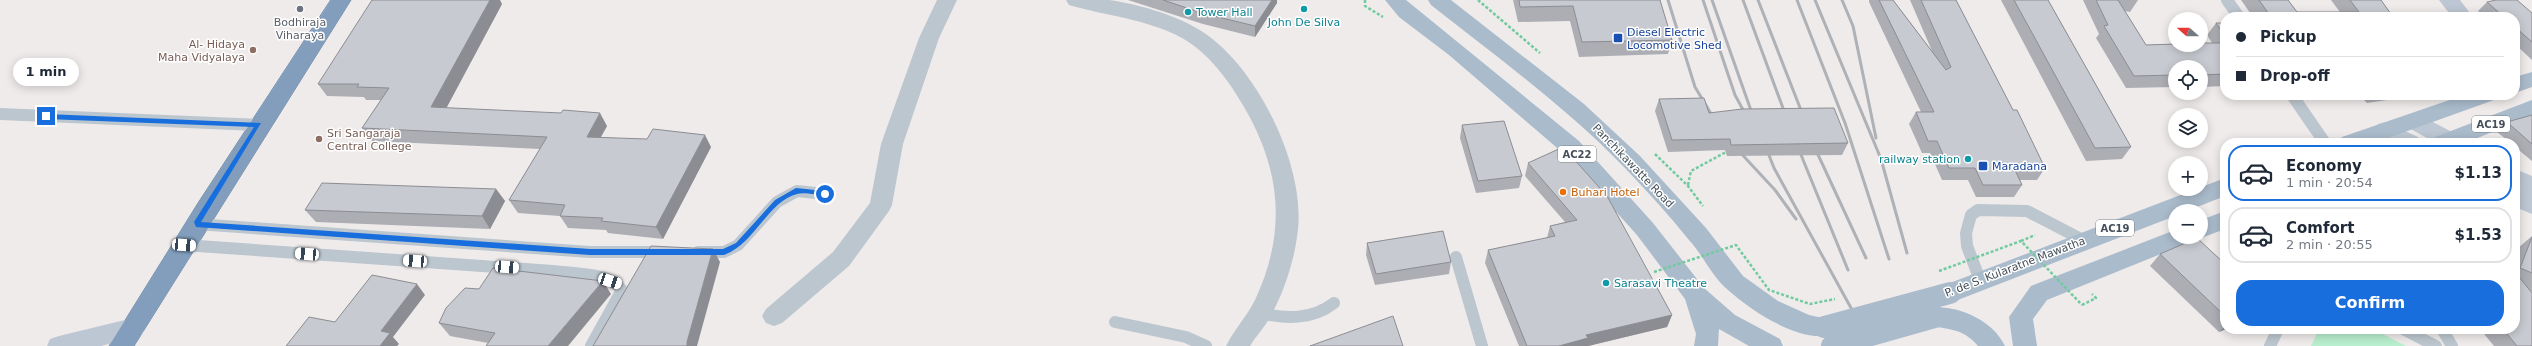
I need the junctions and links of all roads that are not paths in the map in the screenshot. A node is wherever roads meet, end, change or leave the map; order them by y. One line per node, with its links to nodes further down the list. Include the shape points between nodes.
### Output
1 (341, 0): 15 (highway)
2 (947, 0): 37 (street, via 929,38 892,144 881,205 840,258)
3 (1076, 0): 36 (street, via 1169,24 1202,41 1223,62 1254,107 1281,164 1287,210 1286,238)
4 (2227, 0): 8 (lane)
5 (2449, 0): 9 (main road)
6 (1445, 2): 42 (main road, Panchikawatte Road / AC22, via 1577,110 1632,162 1698,234 1735,283 1770,308)
7 (1390, 9): 34 (main road, AC22, via 1406,12 1456,50 1571,147 1645,229)
8 (2235, 12)
9 (2459, 12)
10 (2295, 100): 17 (lane)
11 (2473, 100): 14 (main road, AC19)
12 (2532, 108): 21 (main road, AC19)
13 (0, 114): 15 (lane)
14 (2415, 121): 16 (main road, AC19); 20 (main road)
15 (259, 125): 28 (highway)
16 (2386, 130): 18 (main road, AC19); 19 (main road)
17 (2322, 138)
18 (2364, 138)
19 (2401, 138)
20 (2443, 138)
21 (2459, 138)
22 (2520, 180): 23 (main road)
23 (2532, 186)
24 (2220, 189): 29 (main road, P. de S. Kularatne Mawatha / AC19)
25 (825, 194): 28 (lane, via 796,191 777,202 738,245 724,252 590,252)
26 (2520, 199): 27 (main road)
27 (2532, 205)
28 (196, 224): 31 (highway)
29 (2083, 240): 33 (main road, P. de S. Kularatne Mawatha / AC19); 33 (lane, via 2020,210 1978,210 1971,215 1966,233)
30 (2168, 242): 52 (main road, via 2039,293 2021,317)
31 (184, 245): 43 (highway); 45 (lane, via 554,271 602,278 618,284 622,290)
32 (1456, 257): 48 (lane)
33 (1976, 271): 42 (main road, P. de S. Kularatne Mawatha / AC19, bridge, via 1940,280)
34 (1696, 295): 49 (main road, AC22, via 1708,334); 50 (main road, AC22, via 1727,322)
35 (1334, 303): 36 (lane, via 1327,310 1283,319)
36 (1260, 313): 47 (street, via 1247,328)
37 (774, 316)
38 (1115, 322): 46 (lane, via 1186,337)
39 (2276, 334): 53 (lane)
40 (2413, 334): 54 (lane)
41 (2445, 334): 55 (lane)
42 (1828, 336): 51 (main road, bridge, via 1935,317 1950,317 1980,330)
43 (127, 337): 44 (main road)
44 (59, 346)
45 (591, 346)
46 (1206, 346)
47 (1238, 346)
48 (1482, 346)
49 (1706, 346)
50 (1771, 346)
51 (1993, 346)
52 (2025, 346)
53 (2270, 346)
54 (2436, 346)
55 (2452, 346)

